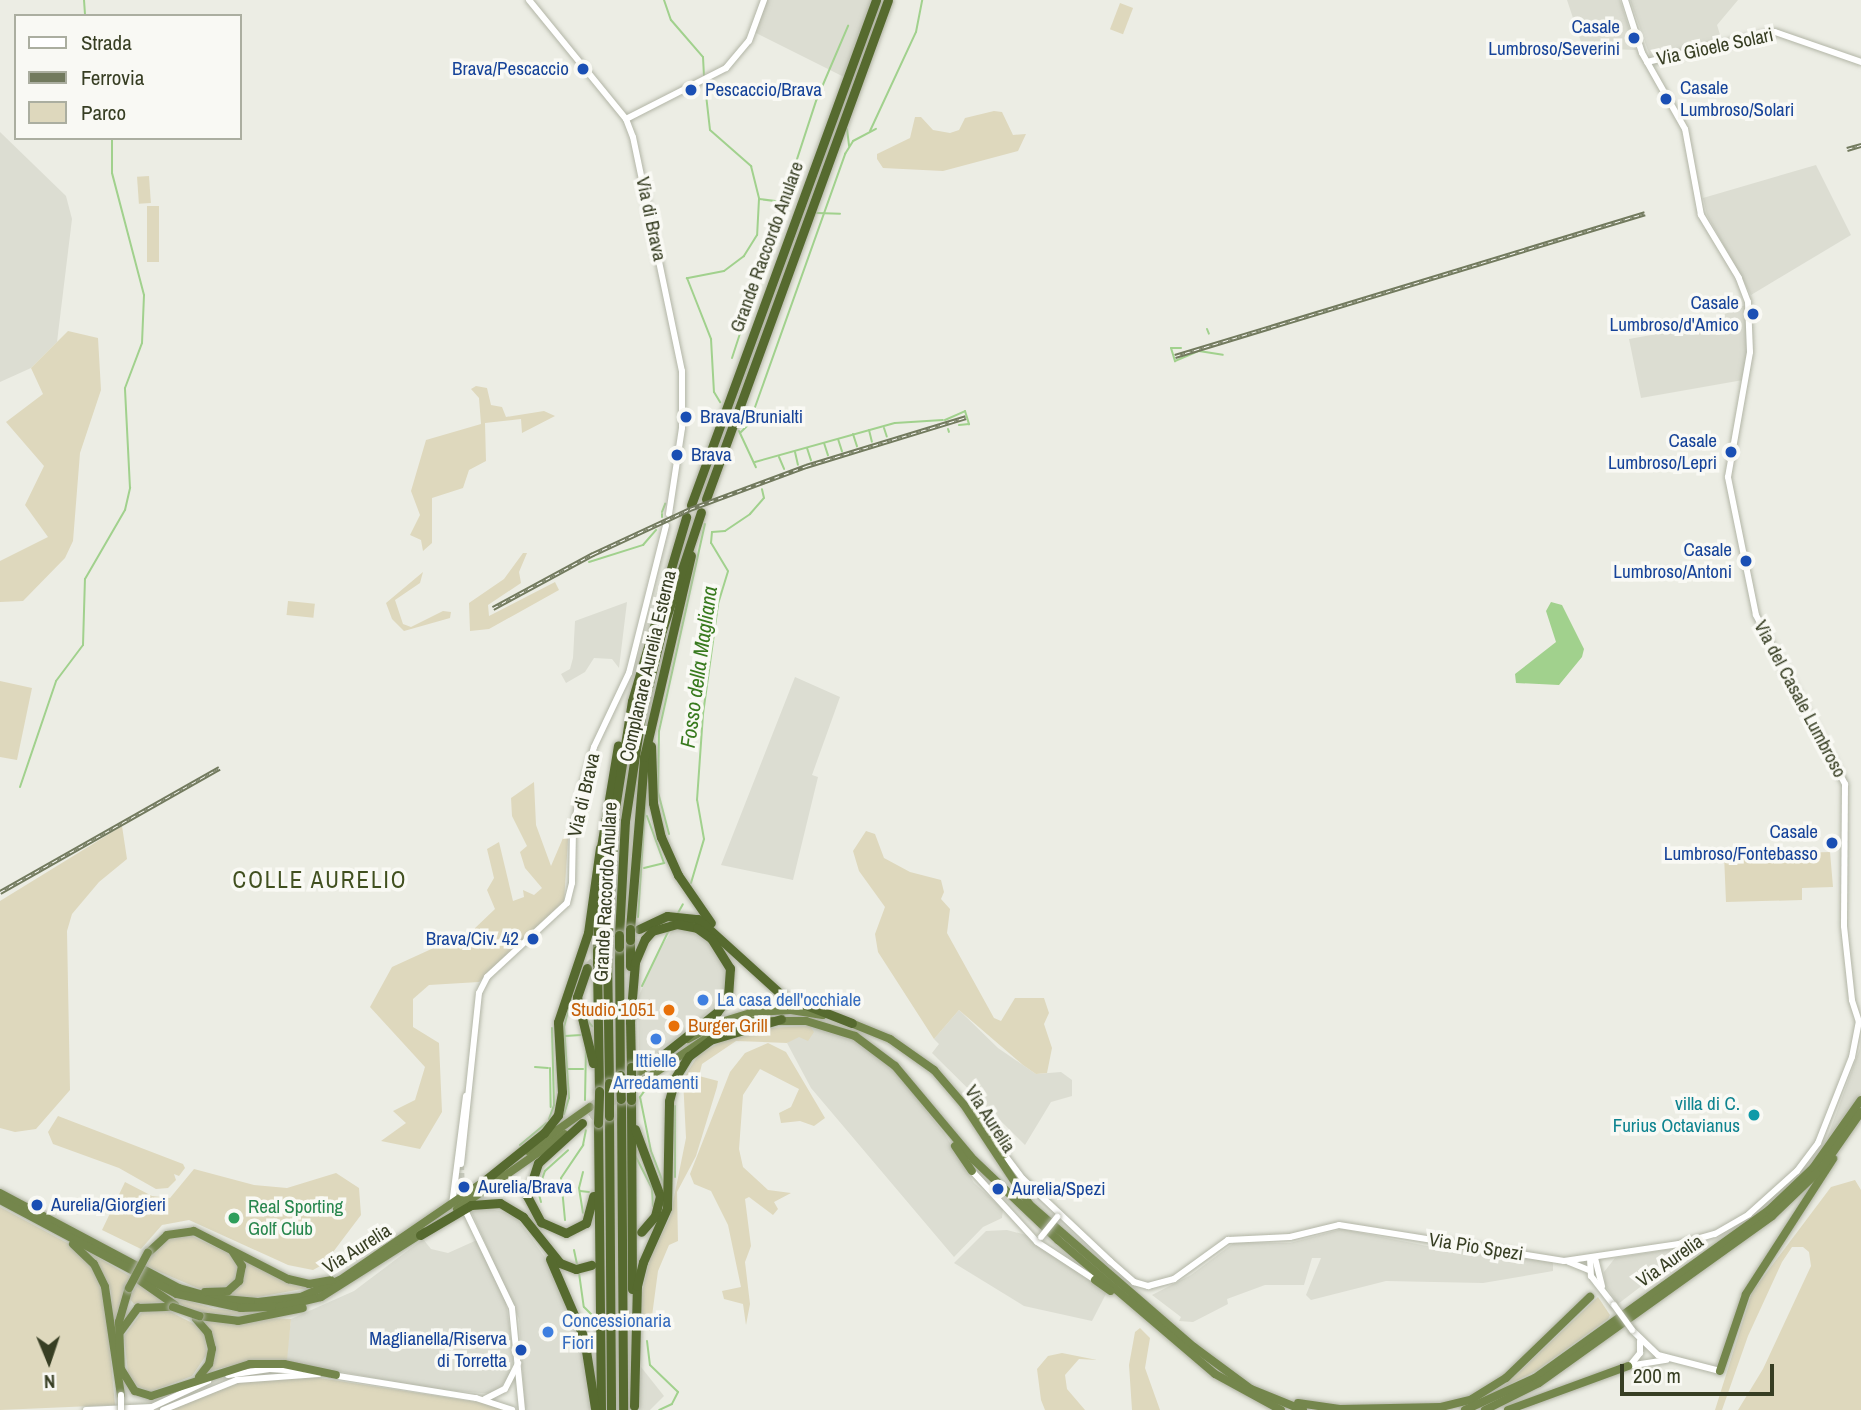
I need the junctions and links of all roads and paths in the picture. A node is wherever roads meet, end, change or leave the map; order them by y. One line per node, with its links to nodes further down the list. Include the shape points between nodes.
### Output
1 (529, 0): 8 (street, Via di Brava)
2 (764, 0): 8 (street, via 747,44 711,77)
3 (876, 0): 10 (highway, Grande Raccordo Anulare)
4 (888, 0): 9 (highway, Grande Raccordo Anulare)
5 (1625, 0): 6 (street, Via del Casale Lumbroso)
6 (1647, 62): 7 (street, Via Gioele Solari, via 1777,32); 24 (street, Via del Casale Lumbroso, via 1684,126 1701,215 1748,302 1751,352 1728,486 1760,627 1844,783 1845,932 1852,1002)
7 (1861, 62)
8 (626, 118): 11 (street, Via di Brava, via 682,371 681,440)
9 (706, 499)
10 (691, 505)
11 (669, 514)
12 (700, 515): 15 (highway, Complanare Aurelia Esterna); 96 (highway, Grande Raccordo Anulare, bridge, via 662,630 639,726 625,821 619,935)
13 (686, 517): 16 (highway, Grande Raccordo Anulare)
14 (666, 526): 45 (street, Via di Brava, via 626,684 600,734 582,787 573,830 569,897 559,915 482,985)
15 (655, 700): 20 (highway, Complanare Aurelia Esterna, via 637,812); 21 (highway, via 650,757 656,820 678,875)
16 (632, 701): 17 (highway, via 612,772); 95 (highway, Grande Raccordo Anulare, bridge, via 615,808 607,943)
17 (600, 848): 22 (highway, bridge, via 597,950); 42 (highway, via 588,933 559,1017 562,1098 558,1115 544,1133)
18 (683, 920): 19 (highway); 21 (highway); 27 (highway, via 715,942 729,965 732,985 717,1012)
19 (662, 923): 20 (highway); 25 (highway, via 637,953)
20 (634, 929): 25 (highway, Complanare Aurelia Esterna, bridge, via 629,940)
21 (716, 930): 26 (highway, via 781,995)
22 (592, 966): 30 (highway); 30 (highway, via 578,985 577,1000)
23 (781, 1019): 29 (highway, Via Aurelia, via 751,1021 711,1035); 37 (highway, Via Aurelia, via 825,1025 862,1041 895,1066); 88 (highway, via 710,1040 689,1056 676,1078 669,1101 667,1209 637,1286)
24 (1860, 1021): 40 (street, Via del Casale Lumbroso, via 1854,1052 1825,1129)
25 (630, 1022): 28 (highway, Complanare Aurelia Esterna)
26 (852, 1023): 27 (highway, Via Aurelia, via 791,1010 747,1014 703,1030); 33 (highway, Via Aurelia, via 885,1036 920,1058)
27 (654, 1062): 28 (highway, Via Aurelia)
28 (635, 1069): 32 (highway, Complanare Aurelia Esterna, bridge)
29 (640, 1083)
30 (598, 1087): 36 (highway, bridge)
31 (1861, 1100): 99 (highway, Via Aurelia, via 1813,1168 1769,1210 1535,1378)
32 (631, 1103): 49 (highway, via 638,1144 660,1196 655,1216); 88 (highway, Complanare Aurelia Esterna)
33 (964, 1105): 39 (highway); 84 (highway, Via Aurelia, via 1033,1208 1211,1362)
34 (590, 1107): 42 (highway, Via Aurelia)
35 (1861, 1112): 38 (highway, Via Aurelia)
36 (592, 1124): 36 (highway, via 591,1215 572,1232 551,1229 531,1209 527,1184 542,1158); 50 (highway, Via Aurelia, via 564,1135); 94 (highway)
37 (943, 1125): 41 (highway); 72 (highway, Via Aurelia, via 1006,1193)
38 (1846, 1133): 79 (highway, via 1813,1196 1746,1294); 100 (highway, Via Aurelia, via 1807,1186 1763,1224 1539,1383)
39 (1004, 1154): 47 (street, Via Aurelia)
40 (1802, 1165): 54 (street, Via Pio Spezi, via 1760,1205 1720,1232)
41 (972, 1171): 51 (street)
42 (484, 1181): 45 (highway, Via Aurelia)
43 (0, 1191): 65 (highway, Via Aurelia)
44 (0, 1200): 48 (highway, Via Aurelia)
45 (452, 1205): 60 (highway, Via Aurelia)
46 (466, 1212): 76 (street, via 511,1303)
47 (1059, 1214): 51 (street, bridge); 64 (street, Via Aurelia)
48 (29, 1216): 56 (highway, Via Aurelia); 83 (highway, via 76,1246 100,1273 107,1292 112,1359)
49 (641, 1232)
50 (420, 1234): 53 (highway, via 471,1205 494,1202 523,1217); 63 (highway, Via Aurelia)
51 (1039, 1240): 62 (street)
52 (226, 1245): 60 (highway, via 295,1282 323,1283); 65 (highway, via 242,1266 235,1286 214,1293); 66 (highway, bridge, via 201,1232 178,1231 161,1238)
53 (546, 1251): 58 (highway, via 568,1267); 94 (highway, via 584,1338)
54 (1611, 1255): 55 (street, Via Pio Spezi); 59 (street)
55 (1593, 1258): 57 (street, Via Pio Spezi); 59 (street); 61 (street)
56 (111, 1260): 63 (highway, Via Aurelia, via 185,1297 234,1308 302,1303); 69 (highway)
57 (1564, 1261): 61 (street); 64 (street, Via Pio Spezi, via 1339,1225 1290,1237 1230,1239 1171,1280)
58 (588, 1266)
59 (1600, 1269): 67 (street)
60 (357, 1270): 65 (highway, Via Aurelia, via 318,1291 275,1301 229,1301)
61 (1590, 1273): 67 (street); 68 (street)
62 (1095, 1280): 72 (highway)
63 (349, 1282): 71 (highway, via 325,1300 281,1313 233,1321)
64 (1140, 1285)
65 (179, 1288)
66 (128, 1291): 70 (highway, via 128,1301); 74 (highway)
67 (1606, 1294): 68 (street); 73 (street, bridge)
68 (1590, 1297): 84 (highway, via 1506,1378 1460,1403 1329,1409)
69 (174, 1306): 70 (highway); 71 (highway, bridge)
70 (138, 1308): 74 (highway, via 125,1320)
71 (198, 1317): 81 (highway, via 212,1349 206,1368)
72 (1148, 1317): 97 (highway, Via Aurelia, via 1224,1381)
73 (1639, 1340): 75 (street, via 1655,1354); 77 (street, via 1639,1356)
74 (118, 1344): 78 (highway)
75 (1672, 1360): 77 (street); 79 (street)
76 (519, 1361): 82 (street); 85 (street)
77 (1628, 1366): 101 (highway)
78 (121, 1369): 81 (highway, via 135,1391 148,1396); 83 (highway)
79 (1720, 1371)
80 (336, 1375): 81 (highway, via 270,1363 237,1366); 86 (street); 89 (street, via 244,1371 208,1381 152,1407); 91 (street, via 251,1377 214,1386)
81 (196, 1379)
82 (503, 1391): 85 (street); 86 (street)
83 (121, 1395): 90 (street, bridge)
84 (1264, 1396): 98 (highway, Via Aurelia)
85 (521, 1397): 87 (street); 93 (street)
86 (484, 1400): 87 (street)
87 (504, 1405): 92 (street)
88 (634, 1408)
89 (86, 1410)
90 (121, 1410)
91 (163, 1410)
92 (512, 1410)
93 (522, 1410)
94 (598, 1410)
95 (611, 1410)
96 (623, 1410)
97 (1281, 1410)
98 (1304, 1410)
99 (1465, 1410)
100 (1485, 1410)
101 (1508, 1410)

